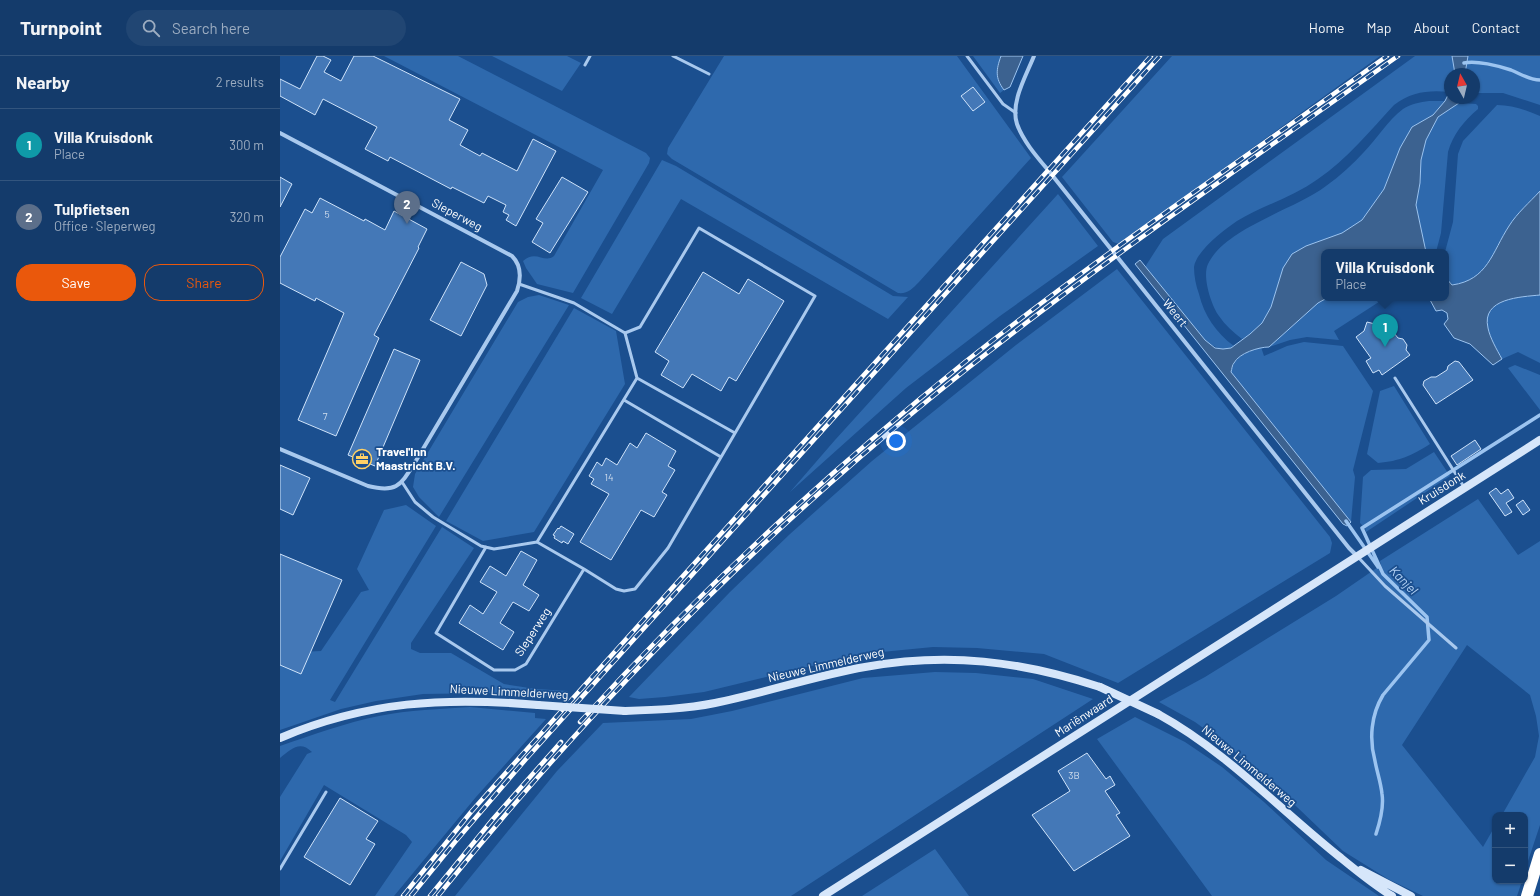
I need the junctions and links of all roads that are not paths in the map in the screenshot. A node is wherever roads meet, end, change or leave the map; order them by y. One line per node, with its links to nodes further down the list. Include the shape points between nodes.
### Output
1 (590, 56): 5 (lane)
2 (673, 56): 6 (lane)
3 (967, 56): 7 (lane, via 1003,104)
4 (1034, 56): 7 (street, Weert, via 1019,94)
5 (585, 65)
6 (709, 74)
7 (1016, 113): 22 (street, Weert, via 1022,134 1037,156)
8 (280, 133): 9 (street, Sleperweg, via 512,256 519,266)
9 (519, 284): 10 (lane, via 574,303); 18 (street, Sleperweg)
10 (625, 333): 11 (lane); 14 (lane, via 640,327 699,228 815,296)
11 (637, 378): 13 (lane); 14 (lane)
12 (1395, 378): 19 (lane)
13 (624, 400): 17 (lane); 20 (lane)
14 (735, 433): 17 (lane)
15 (1540, 440): 19 (street, Kruisdonk)
16 (280, 449): 18 (street, via 368,486 391,488)
17 (721, 456): 23 (lane, via 668,548 635,589 616,589)
18 (402, 482): 21 (lane, via 415,502 433,517)
19 (1465, 488): 22 (street, Kruisdonk)
20 (537, 542): 21 (lane); 23 (lane)
21 (486, 547): 23 (lane, Sleperweg, via 436,633 494,670 515,670 526,664)
22 (1357, 556): 24 (lane, Weert, via 1385,586); 30 (street, Mariënwaard)
23 (584, 569)
24 (1456, 648)
25 (280, 738): 28 (street, Nieuwe Limmelderweg, bridge, via 365,710 405,704 476,701 625,711 673,709 714,703 847,670 896,662 967,660 1006,663 1054,673 1100,687 1186,730 1223,756)
26 (326, 792): 29 (lane)
27 (1540, 854): 33 (highway)
28 (1348, 864): 31 (street, Nieuwe Limmelderweg); 32 (street, Nieuwe Limmelderweg)
29 (280, 869)
30 (824, 896)
31 (1392, 896)
32 (1411, 896)
33 (1526, 896)

